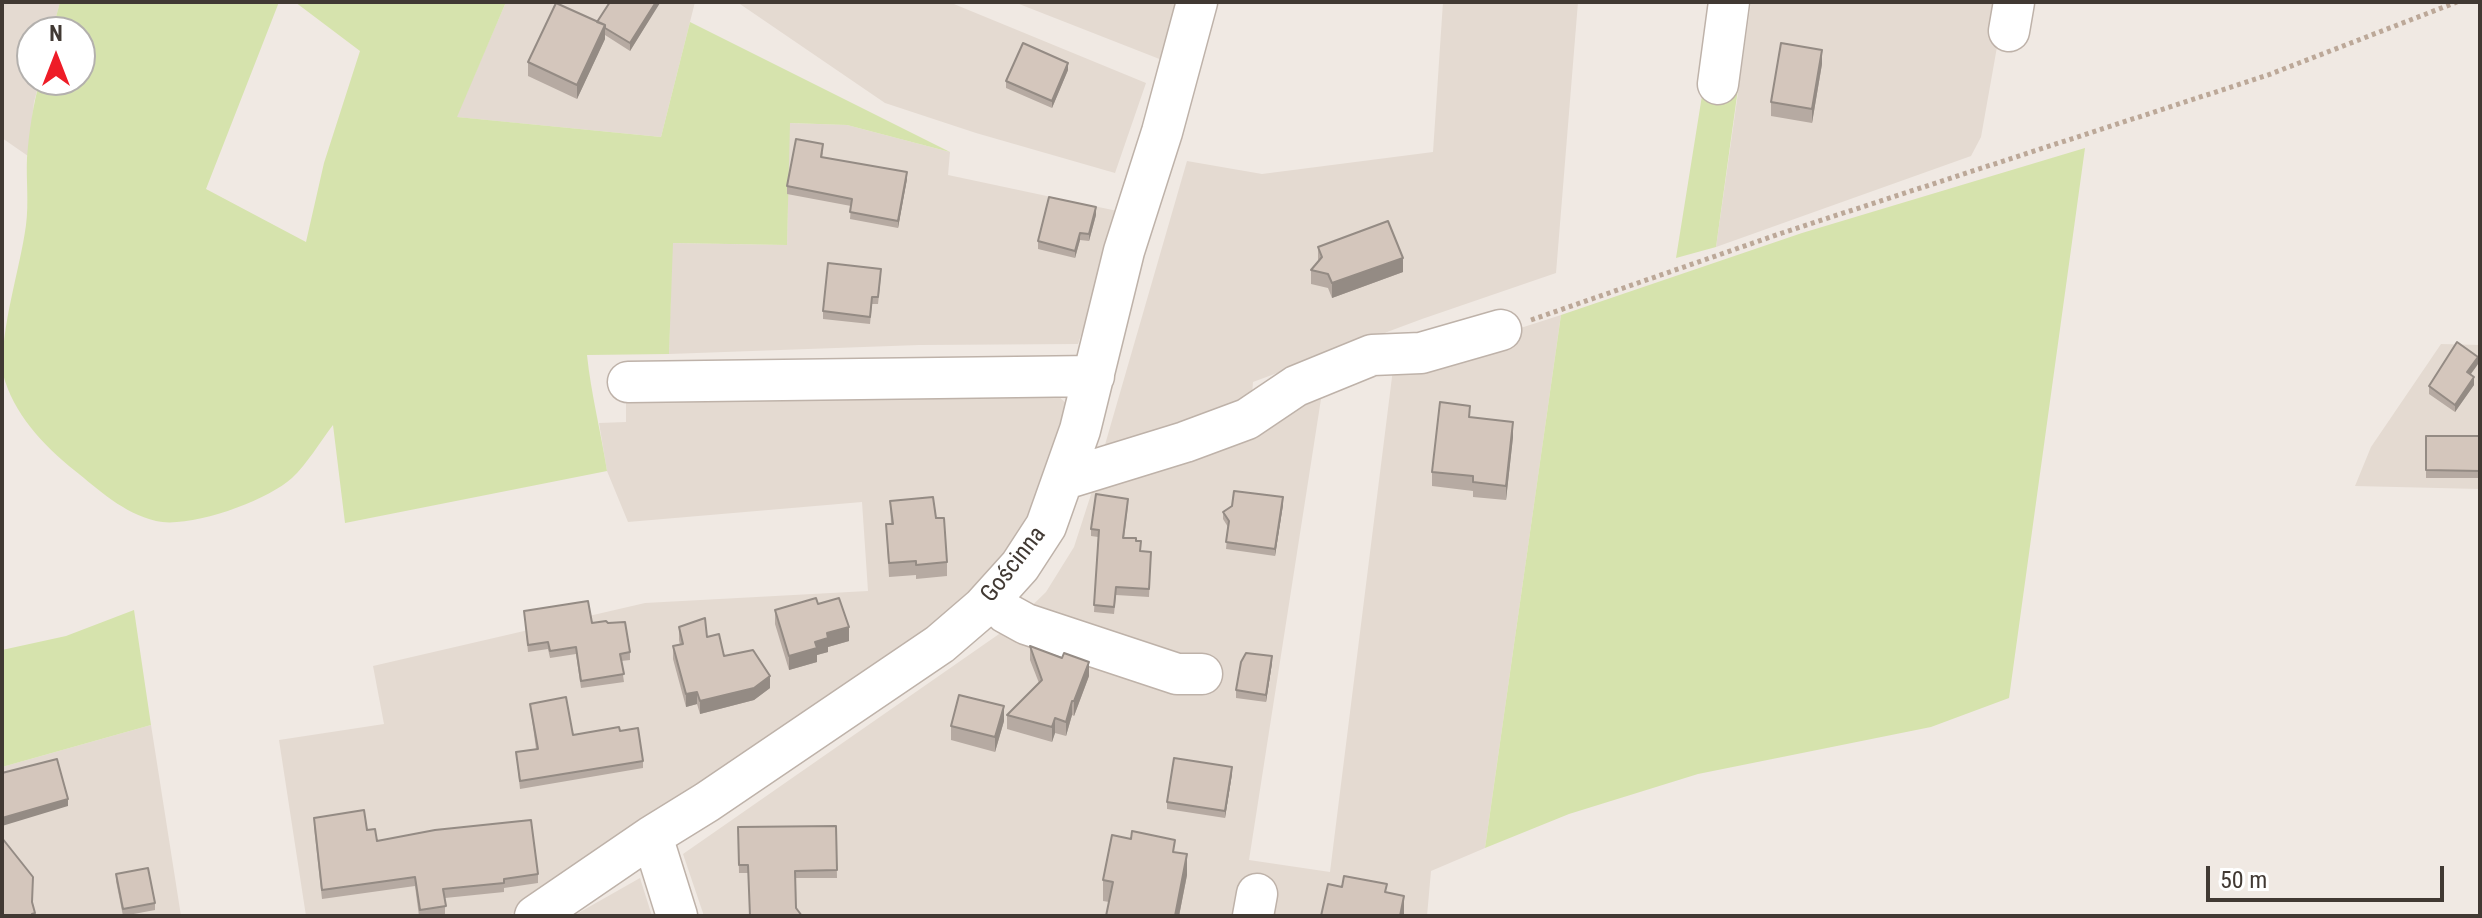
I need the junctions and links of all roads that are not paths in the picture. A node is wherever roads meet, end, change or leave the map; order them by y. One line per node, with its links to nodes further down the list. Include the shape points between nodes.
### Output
1 (1197, 2): 5 (street, Gościnna, via 1124,251)
2 (1729, 2): 3 (street)
3 (1718, 84)
4 (1501, 330): 7 (street, via 1421,353 1372,355 1296,386 1247,419)
5 (1094, 376): 6 (street); 7 (street, Gościnna)
6 (628, 382)
7 (1065, 479): 8 (street, Gościnna, via 1046,526)
8 (992, 597): 9 (street, via 1026,624 1177,674); 10 (street, Gościnna, via 940,644)
9 (1202, 674)
10 (652, 836): 11 (street, Gościnna); 12 (street)
11 (535, 916)
12 (677, 916)

